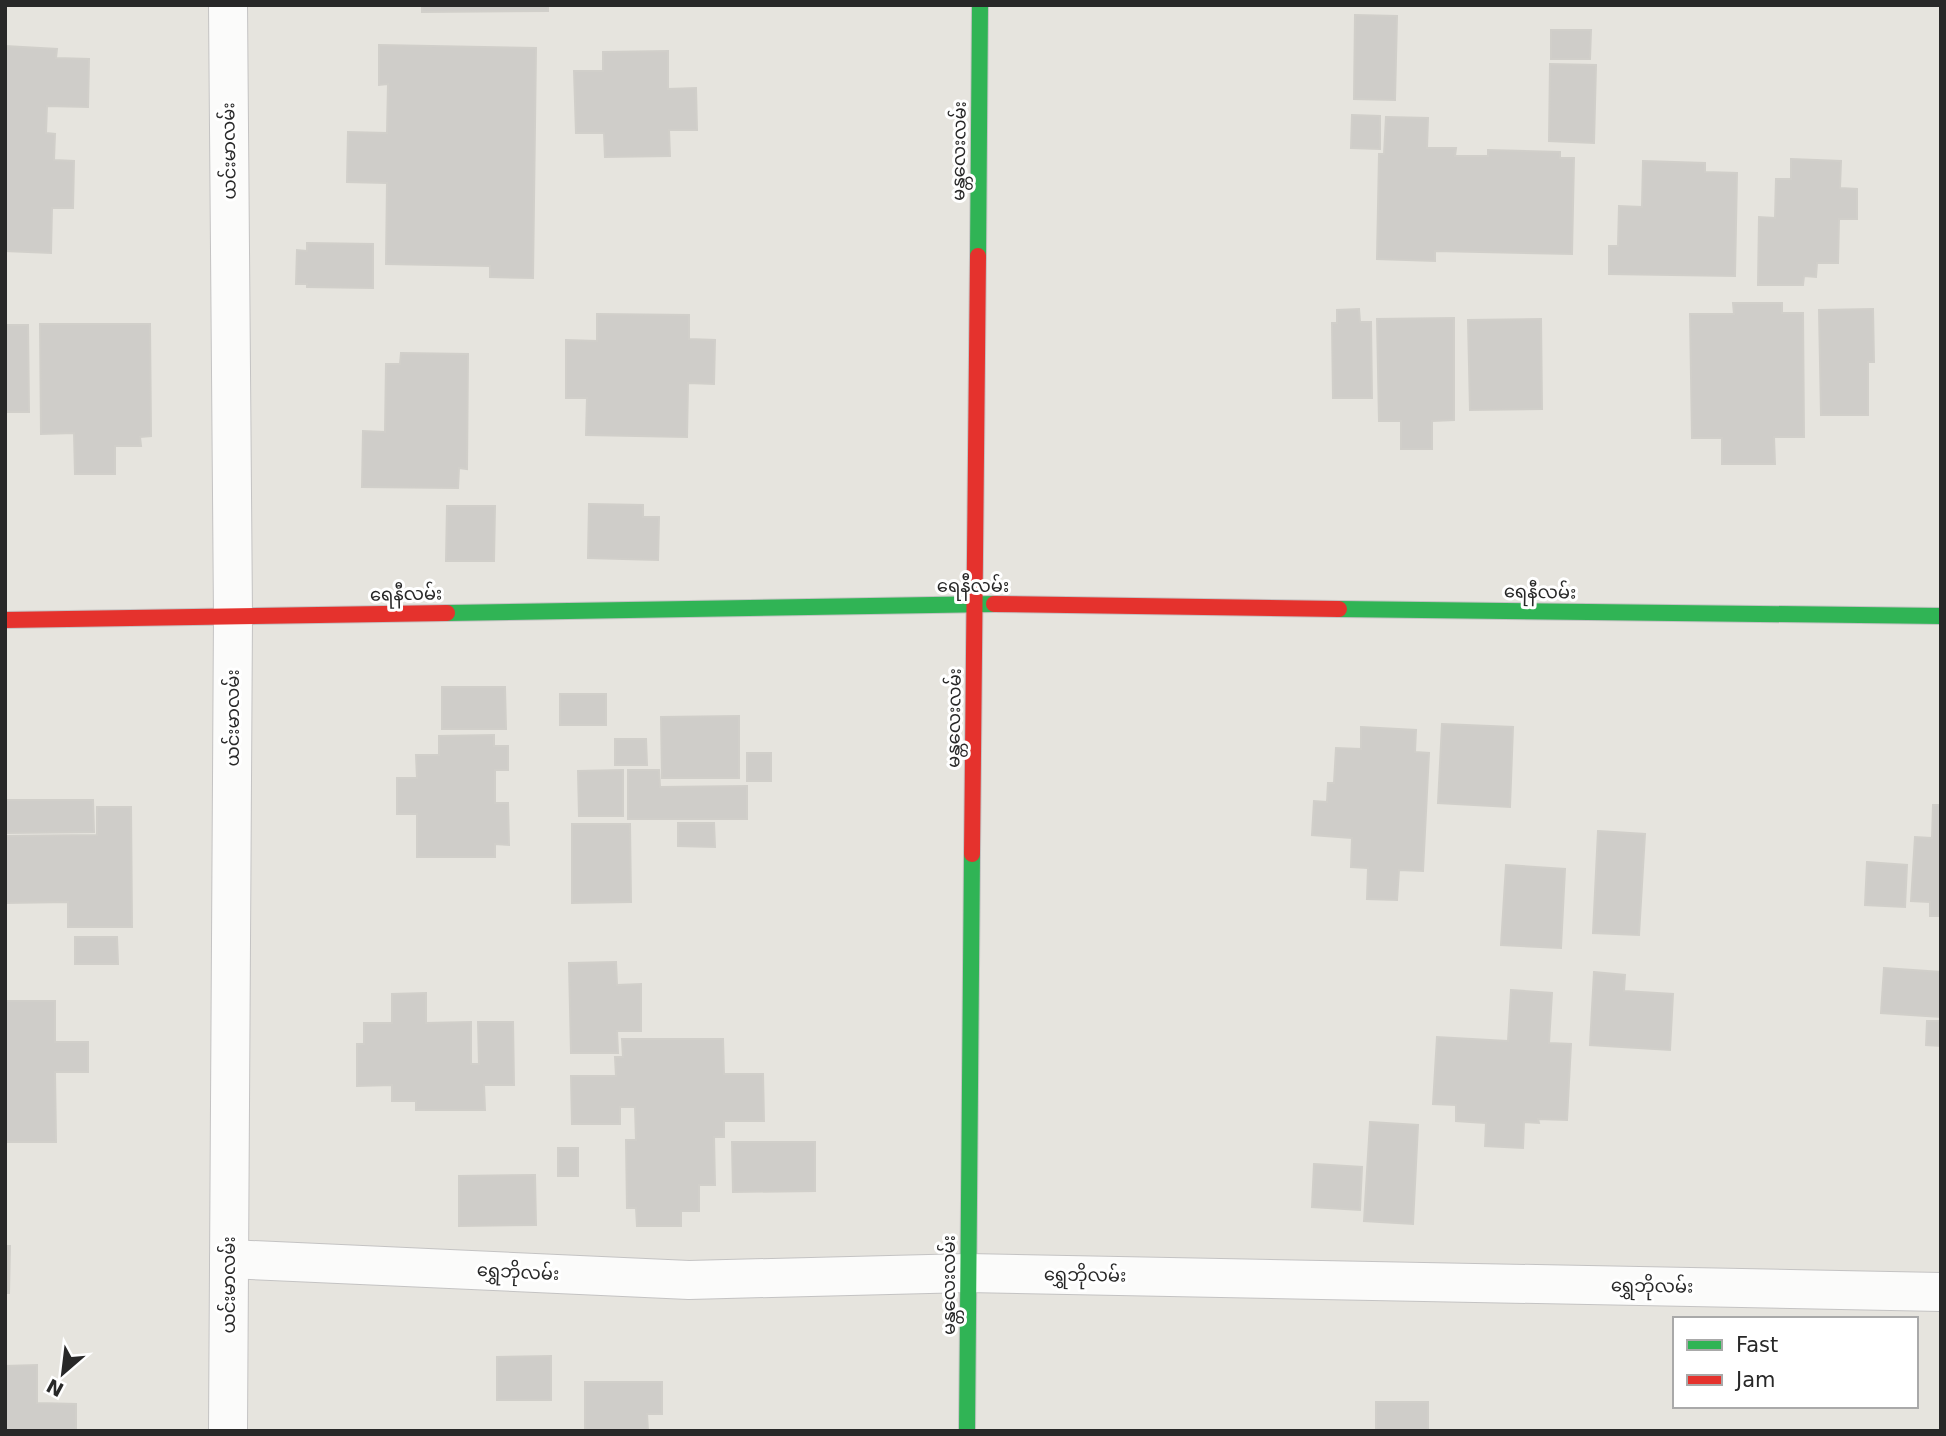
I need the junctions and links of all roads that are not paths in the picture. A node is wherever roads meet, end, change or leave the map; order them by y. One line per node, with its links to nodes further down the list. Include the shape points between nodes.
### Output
1 (228, 5): 4 (street, ယင်းမာလမ်း)
2 (980, 5): 3 (street, မန္တလေးလမ်း)
3 (975, 604): 4 (street, ရေနီလမ်း); 5 (street, ရေနီလမ်း); 8 (street, မန္တလေးလမ်း)
4 (233, 616): 6 (street, ရေနီလမ်း); 7 (street, ယင်းမာလမ်း)
5 (1941, 616)
6 (5, 620)
7 (229, 1259): 8 (street, ရွှေဘိုလမ်း, via 689,1280); 10 (street, ယင်းမာလမ်း)
8 (968, 1273): 9 (street, ရွှေဘိုလမ်း); 11 (street, မန္တလေးလမ်း)
9 (1941, 1292)
10 (228, 1431)
11 (967, 1431)

